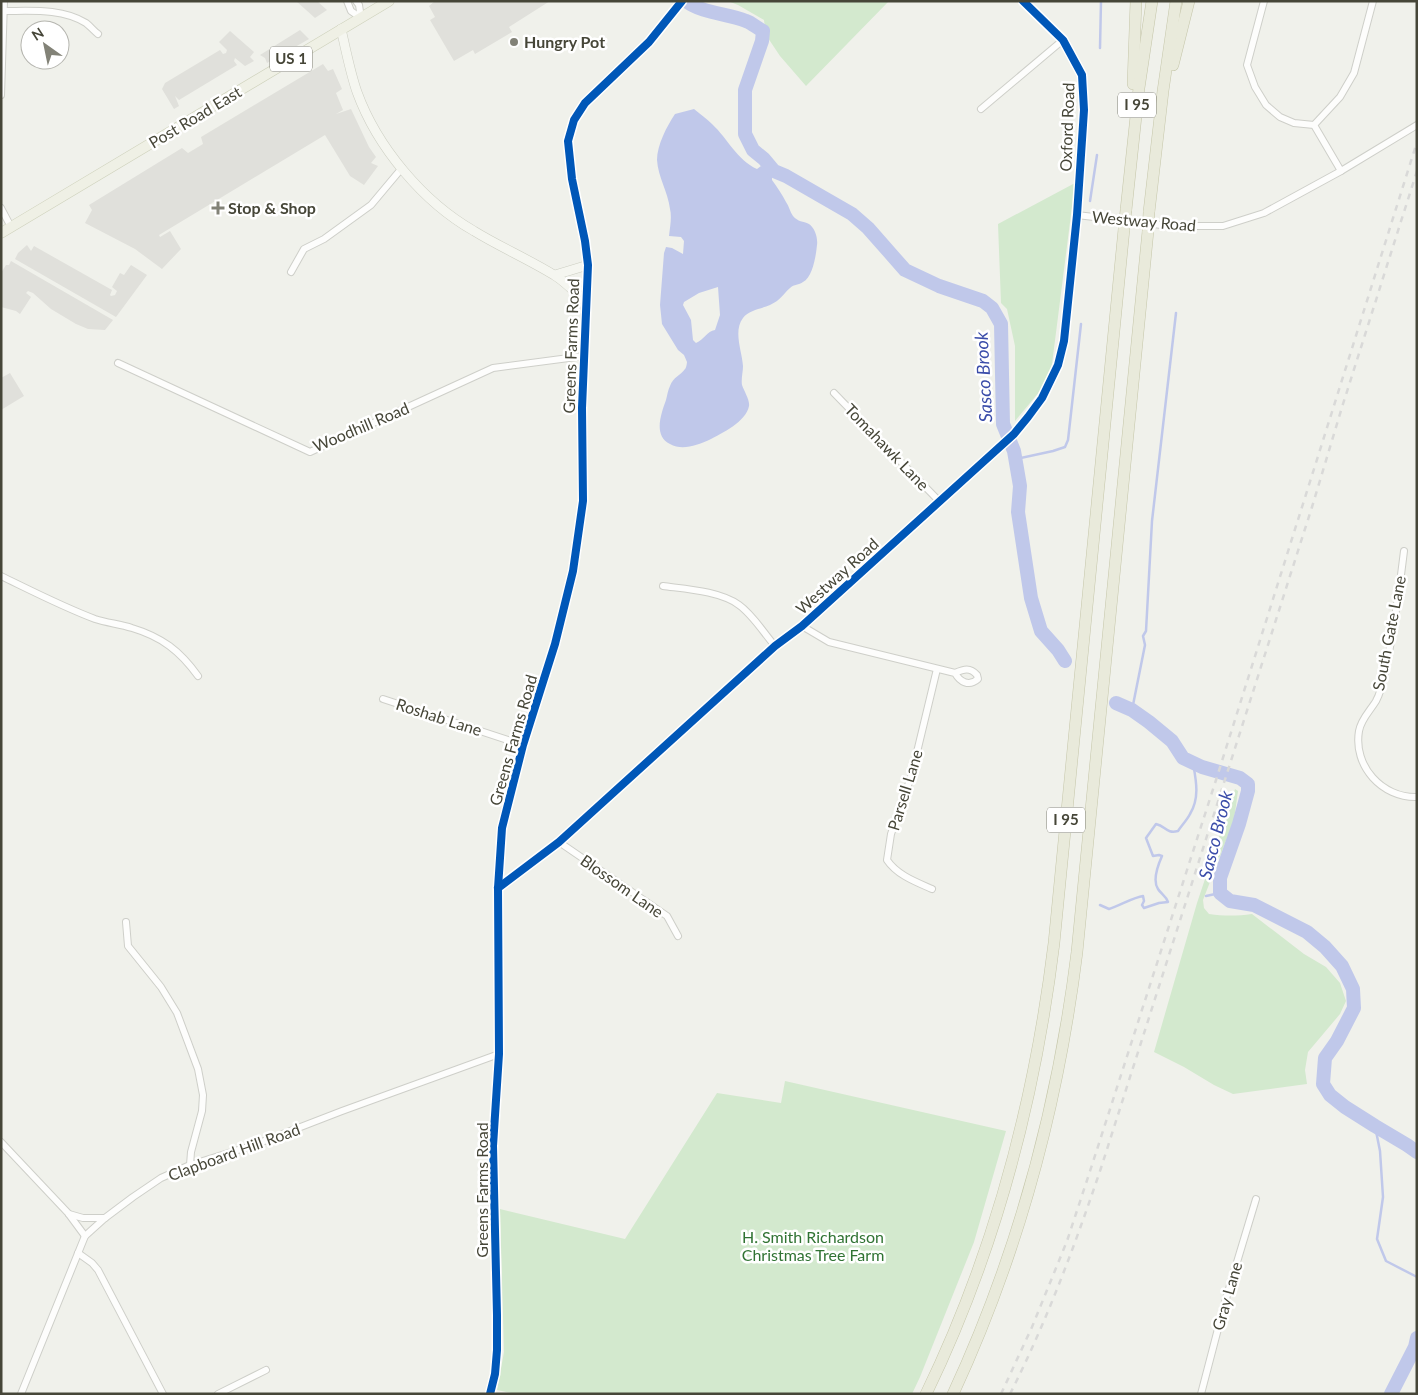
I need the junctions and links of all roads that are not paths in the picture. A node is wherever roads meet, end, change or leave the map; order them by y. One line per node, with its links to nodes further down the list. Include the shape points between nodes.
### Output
1 (4, 1): 13 (street)
2 (347, 1): 14 (street, via 351,11)
3 (356, 1): 14 (street)
4 (389, 1): 14 (main road, Post Road East / US 1)
5 (1024, 1): 17 (street, Oxford Road)
6 (1136, 1): 25 (highway)
7 (1152, 1): 25 (highway, I 95)
8 (1176, 1): 20 (highway, I 95)
9 (1189, 1): 20 (highway)
10 (1264, 1): 21 (street, via 1247,65 1255,87 1266,105 1280,117 1294,123)
11 (1373, 1): 21 (street, via 1354,73 1340,97)
12 (680, 3): 30 (street, Greens Farms Road, via 649,42 585,103 574,120 568,141)
13 (4, 11): 16 (street, via 71,16); 18 (street)
14 (361, 18): 15 (main road, Post Road East / US 1)
15 (341, 30): 23 (street, via 363,107 377,134); 28 (main road, Post Road East / US 1)
16 (98, 34)
17 (1063, 40): 19 (street); 27 (street, Oxford Road, via 1082,75 1084,110)
18 (1, 95)
19 (981, 109)
20 (1159, 120): 68 (highway, I 95, bridge, via 1079,933 1066,1028 1048,1122 1025,1205 988,1313)
21 (1314, 125): 24 (street)
22 (1417, 125): 24 (street, Westway Road)
23 (402, 168): 31 (street, via 371,205 304,249); 32 (street, via 436,204 462,224)
24 (1341, 171): 27 (street, Westway Road, via 1264,213 1223,226 1170,226)
25 (1130, 173): 67 (highway, I 95, bridge, via 1057,914 1042,1028 1032,1084 994,1223 966,1304)
26 (1, 208): 28 (street)
27 (1077, 215): 37 (street, Westway Road, via 1064,341 1058,365 1042,398 1014,434)
28 (11, 227): 29 (main road, Post Road East / US 1)
29 (1, 233)
30 (588, 265): 32 (street); 33 (street, Greens Farms Road)
31 (291, 272)
32 (555, 276): 33 (street)
33 (586, 302): 34 (street, Greens Farms Road)
34 (584, 356): 35 (street, Woodhill Road, via 493,368 310,452); 47 (street, Greens Farms Road, via 583,501 573,571 555,644)
35 (118, 363)
36 (834, 393): 37 (street, Tomahawk Lane)
37 (939, 501): 41 (street, Westway Road)
38 (1404, 551): 48 (street, South Gate Lane, via 1397,613 1381,690 1362,722 1359,740 1362,762 1378,784 1402,796)
39 (1, 576): 45 (street, via 97,620 154,635 173,648)
40 (663, 586): 42 (street, via 717,595 737,604 751,616)
41 (802, 626): 42 (street, Westway Road); 43 (street, via 830,642)
42 (774, 646): 49 (street, Westway Road)
43 (937, 668): 44 (street); 51 (street, Parsell Lane, via 911,777 891,834 888,860 892,868)
44 (955, 673)
45 (198, 676)
46 (383, 699): 47 (street, Roshab Lane)
47 (523, 745): 50 (street, Greens Farms Road, via 502,828)
48 (1417, 797)
49 (560, 842): 50 (street, Westway Road); 53 (street, Blossom Lane, via 667,916)
50 (498, 888): 54 (street, Greens Farms Road)
51 (932, 889)
52 (126, 922): 56 (street, via 128,946 177,1012 198,1069 203,1095 202,1112)
53 (678, 936)
54 (499, 1054): 56 (street, Clapboard Hill Road, via 254,1145); 66 (street, Greens Farms Road, via 493,1146 497,1350)
55 (1, 1142): 58 (street)
56 (190, 1165): 59 (street, Clapboard Hill Road, via 161,1178)
57 (1256, 1198): 69 (street, Gray Lane, via 1224,1302)
58 (68, 1213): 59 (street, via 82,1218); 60 (street)
59 (105, 1218): 60 (street, Clapboard Hill Road)
60 (85, 1236): 61 (street, Clapboard Hill Road)
61 (78, 1253): 63 (street, Clapboard Hill Road); 64 (street, via 98,1270)
62 (266, 1370): 65 (street)
63 (21, 1394)
64 (164, 1394)
65 (218, 1394)
66 (490, 1394)
67 (926, 1394)
68 (952, 1394)
69 (1201, 1394)

